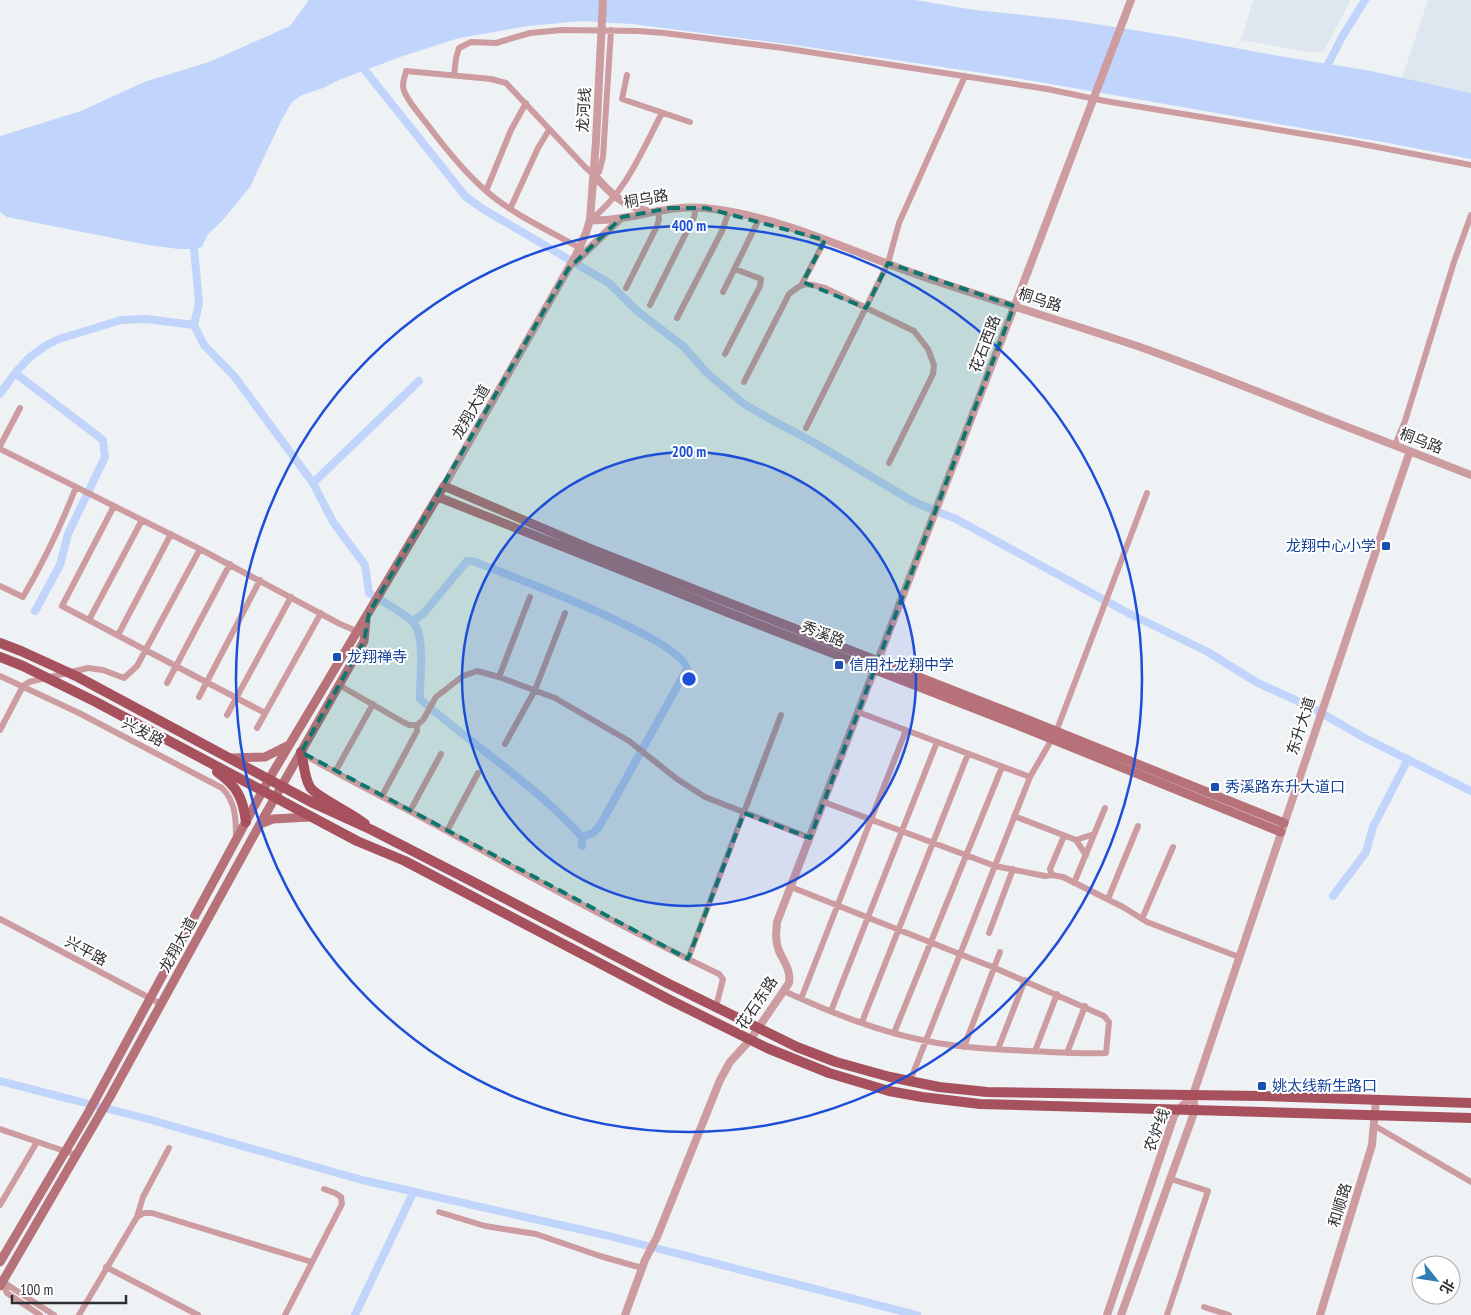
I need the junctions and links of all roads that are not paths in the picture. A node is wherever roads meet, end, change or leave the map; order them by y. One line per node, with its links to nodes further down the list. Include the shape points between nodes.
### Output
1 (603, 0): 12 (street, 龙河线, bridge)
2 (1131, 0): 33 (street, 花石西路, bridge)
3 (611, 30): 4 (street, via 562,30 530,33 496,43 471,42 459,48); 6 (street, via 765,46); 12 (street, via 603,156 600,172)
4 (454, 75): 7 (street, via 500,80); 13 (street, via 406,71 403,88 442,144)
5 (627, 75): 8 (street, via 622,99)
6 (965, 76): 11 (street); 26 (street, via 899,223)
7 (526, 103): 10 (street); 13 (street)
8 (662, 113): 9 (street); 14 (street)
9 (690, 122)
10 (549, 130): 12 (street); 16 (street)
11 (1471, 165)
12 (594, 175): 14 (street); 23 (street, 龙河线)
13 (486, 191): 16 (street)
14 (615, 196): 18 (street, via 625,205); 23 (street)
15 (696, 207): 17 (street, 桐乌路); 19 (street, 桐乌路); 32 (street)
16 (510, 209): 25 (street)
17 (658, 210): 18 (street, 桐乌路); 30 (street, via 657,226)
18 (648, 212): 21 (street, 桐乌路)
19 (729, 212): 22 (street, 桐乌路); 35 (street)
20 (1471, 214): 40 (street)
21 (622, 217): 23 (street, 桐乌路); 27 (street)
22 (759, 219): 24 (street, 桐乌路); 28 (street)
23 (590, 220): 25 (street, 龙翔大道)
24 (825, 240): 26 (street, 桐乌路); 29 (street)
25 (578, 251): 27 (street, 龙翔大道)
26 (888, 263): 33 (street, 桐乌路); 34 (street)
27 (568, 269): 45 (street, 龙翔大道)
28 (735, 269): 31 (street); 36 (street, via 760,280 760,286)
29 (802, 284): 34 (street, via 825,288); 37 (street, via 789,294)
30 (626, 288)
31 (723, 292)
32 (650, 305)
33 (1014, 306): 40 (street, 桐乌路, via 1140,347); 66 (street, 花石西路)
34 (866, 308): 39 (street); 43 (street, via 914,331 928,349 934,365 933,374)
35 (677, 318)
36 (725, 354)
37 (744, 382)
38 (20, 408): 41 (street)
39 (806, 428)
40 (1395, 445): 42 (street, 桐乌路)
41 (0, 448): 46 (street)
42 (1410, 451): 44 (street, 桐乌路); 116 (street, 东升大道)
43 (889, 463)
44 (1471, 475)
45 (444, 486): 48 (main road, 龙翔大道); 66 (main road, 秀溪路)
46 (77, 488): 49 (street); 55 (street, via 44,561 23,597)
47 (1147, 494): 88 (street)
48 (438, 497): 61 (main road, 龙翔大道, via 383,588); 66 (main road, 秀溪路, via 712,606)
49 (114, 506): 50 (street); 60 (street, via 62,606)
50 (142, 520): 51 (street); 60 (street)
51 (172, 534): 52 (street); 62 (street)
52 (200, 548): 53 (street); 64 (street)
53 (230, 564): 54 (street); 67 (street)
54 (260, 580): 56 (street); 73 (street)
55 (0, 586)
56 (291, 597): 58 (street); 78 (street)
57 (530, 597): 70 (street)
58 (321, 613): 61 (street); 81 (street)
59 (566, 613): 76 (street)
60 (89, 620): 62 (street)
61 (361, 633): 74 (main road, 龙翔大道, via 364,641); 92 (main road, 龙翔大道)
62 (118, 635): 64 (street)
63 (0, 643): 68 (main road)
64 (146, 650): 67 (street); 68 (street, via 137,666 124,678 88,668)
65 (0, 657): 71 (main road)
66 (876, 665): 80 (street, 花石东路); 88 (main road, 秀溪路)
67 (176, 666): 72 (street); 73 (street)
68 (68, 672): 71 (street); 96 (main road)
69 (0, 676): 75 (street, 兴发路)
70 (499, 677): 76 (street); 84 (street, via 477,672 463,676 436,697)
71 (46, 678): 75 (street); 89 (main road)
72 (167, 682)
73 (206, 682): 77 (street); 78 (street)
74 (339, 684): 79 (street); 93 (main road, 龙翔大道)
75 (23, 686): 86 (street); 124 (street, 兴发路, via 222,788 230,796 235,810)
76 (534, 690): 91 (street); 109 (street, via 555,698 629,741 705,797)
77 (198, 696)
78 (236, 697): 81 (street); 82 (street)
79 (373, 704): 84 (street, via 409,725); 98 (street)
80 (858, 712): 87 (street); 106 (street, 花石东路)
81 (265, 713): 85 (street)
82 (227, 715)
83 (781, 715): 109 (street)
84 (417, 725): 104 (street)
85 (257, 728)
86 (0, 730)
87 (906, 730): 90 (street); 112 (street)
88 (1054, 736): 100 (street); 116 (main road, 秀溪路)
89 (168, 740): 103 (main road); 113 (main road, via 226,778 242,798)
90 (937, 742): 95 (street); 119 (street)
91 (505, 744)
92 (289, 745): 96 (main road, via 264,757); 101 (main road, 龙翔大道)
93 (301, 752): 98 (street); 102 (main road, 龙翔大道); 117 (main road, via 311,788)
94 (441, 754): 108 (street)
95 (968, 754): 97 (street); 125 (street)
96 (231, 758): 101 (main road)
97 (1002, 767): 100 (street); 127 (street)
98 (335, 772): 104 (street)
99 (478, 773): 118 (street)
100 (1030, 777): 111 (street)
101 (269, 779): 102 (main road); 103 (main road, 龙翔大道)
102 (281, 786): 105 (main road, 龙翔大道); 117 (main road)
103 (264, 791): 105 (main road); 113 (main road, 龙翔大道)
104 (382, 796): 108 (street)
105 (275, 797): 110 (main road); 114 (main road, 龙翔大道)
106 (824, 802): 112 (street); 122 (street, 花石东路)
107 (1105, 808): 120 (street)
108 (410, 811): 118 (street)
109 (744, 812): 122 (street); 145 (street)
110 (310, 816): 114 (main road, via 273,819); 159 (main road, via 405,861)
111 (1014, 816): 121 (street); 129 (street)
112 (871, 820): 119 (street); 135 (street)
113 (246, 822): 124 (main road, 龙翔大道)
114 (260, 824): 152 (main road, 龙翔大道)
115 (1138, 826): 134 (street)
116 (1283, 827): 144 (street, 东升大道)
117 (372, 830): 154 (main road)
118 (447, 831): 145 (street)
119 (902, 831): 125 (street); 136 (street)
120 (1094, 834): 123 (street); 128 (street)
121 (1064, 836): 123 (street); 131 (street, via 1050,869)
122 (810, 838): 133 (street, 花石东路)
123 (1076, 840): 128 (street)
124 (236, 841): 150 (main road, 龙翔大道)
125 (933, 843): 127 (street); 139 (street)
126 (1173, 847): 138 (street)
127 (966, 855): 129 (street); 141 (street)
128 (1086, 855): 132 (street)
129 (995, 866): 130 (street); 143 (street)
130 (1013, 869): 131 (street); 140 (street)
131 (1052, 875): 132 (street)
132 (1074, 883): 134 (street)
133 (791, 888): 135 (street); 148 (street, 花石东路, via 777,922 775,936 790,975)
134 (1108, 899): 138 (street)
135 (837, 906): 136 (street); 151 (street)
136 (868, 918): 139 (street); 155 (street)
137 (0, 919): 150 (street, 兴平路)
138 (1142, 919): 144 (street)
139 (899, 930): 141 (street); 156 (street)
140 (988, 933)
141 (931, 942): 143 (street); 158 (street)
142 (1000, 952): 146 (street)
143 (960, 954): 146 (street); 160 (street)
144 (1239, 957): 166 (street, 东升大道)
145 (688, 959): 154 (street, via 719,974 722,979)
146 (994, 967): 147 (street); 161 (street)
147 (1025, 980): 149 (street); 162 (street)
148 (784, 991): 151 (street); 157 (street, 花石东路)
149 (1057, 994): 153 (street); 163 (street)
150 (150, 998): 152 (street, 兴平路); 176 (main road, 龙翔大道)
151 (800, 999): 155 (street)
152 (161, 1004): 177 (main road, 龙翔大道)
153 (1085, 1006): 164 (street); 164 (street, via 1109,1022 1106,1053)
154 (716, 1008): 157 (main road)
155 (831, 1011): 156 (street)
156 (862, 1022): 158 (street)
157 (757, 1028): 159 (street, 花石东路); 165 (main road, via 836,1062)
158 (894, 1033): 160 (street)
159 (750, 1040): 169 (main road, via 829,1073 922,1098 1006,1105); 187 (street, 花石东路, via 730,1062 720,1080)
160 (925, 1041): 161 (street); 165 (street)
161 (964, 1047): 162 (street)
162 (998, 1049): 163 (street)
163 (1035, 1051): 164 (street)
164 (1067, 1053)
165 (910, 1081): 166 (main road, via 987,1092)
166 (1193, 1095): 167 (main road); 169 (street, 农炉线); 170 (street, 农炉线)
167 (1376, 1100): 168 (main road); 172 (street, 和顺路)
168 (1471, 1103)
169 (1178, 1110): 170 (main road); 196 (street, 农炉线)
170 (1195, 1110): 172 (main road); 178 (street, 农炉线)
171 (1471, 1118): 172 (main road)
172 (1375, 1121): 179 (street); 200 (street, 和顺路, via 1372,1145)
173 (0, 1129): 174 (street)
174 (37, 1142): 176 (street); 181 (street)
175 (169, 1148): 183 (street)
176 (66, 1151): 177 (street); 184 (main road, 龙翔大道)
177 (76, 1155): 188 (main road, 龙翔大道)
178 (1171, 1179): 197 (street, 农炉线); 198 (street, via 1208,1191)
179 (1471, 1182)
180 (324, 1189): 185 (street, via 341,1197 342,1204)
181 (0, 1205)
182 (438, 1212): 187 (street, via 485,1226 536,1234)
183 (136, 1216): 185 (street, via 152,1213); 186 (street)
184 (0, 1262)
185 (312, 1262): 194 (street)
186 (106, 1267): 192 (street); 193 (street)
187 (642, 1268): 195 (street, 花石东路)
188 (1, 1283): 190 (street, via 7,1293); 191 (street)
189 (1204, 1307): 199 (street)
190 (40, 1315)
191 (54, 1315)
192 (79, 1315)
193 (198, 1315)
194 (284, 1315)
195 (624, 1315)
196 (1107, 1315)
197 (1121, 1315)
198 (1167, 1315)
199 (1229, 1315)
200 (1320, 1315)

